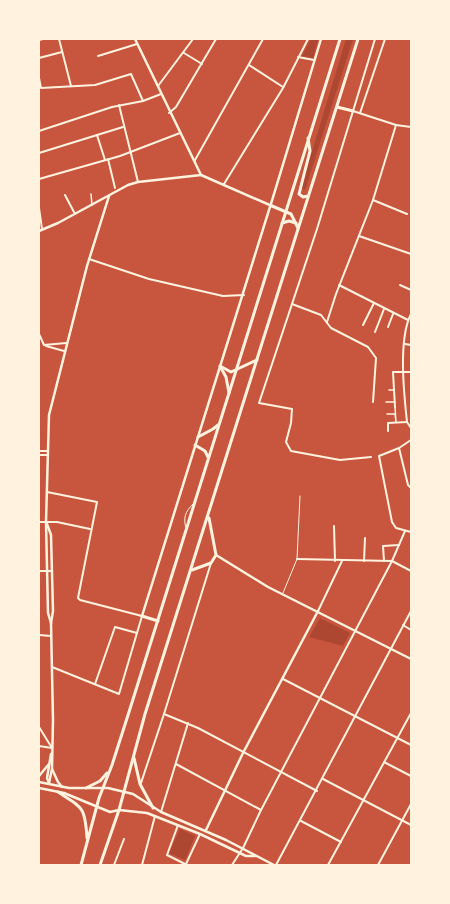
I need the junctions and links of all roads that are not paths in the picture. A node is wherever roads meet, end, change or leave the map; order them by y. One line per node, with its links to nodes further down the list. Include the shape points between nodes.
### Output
1 (43, 39): 13 (street)
2 (59, 39): 15 (street)
3 (135, 39): 14 (street)
4 (193, 39): 16 (street)
5 (216, 39): 21 (street)
6 (263, 39): 22 (street)
7 (308, 39): 19 (street)
8 (320, 39): 20 (street)
9 (340, 39): 40 (main road)
10 (358, 39): 30 (main road)
11 (375, 39): 31 (street)
12 (385, 39): 33 (street)
13 (39, 40)
14 (137, 44): 17 (street); 25 (street)
15 (62, 52): 18 (street); 24 (street)
16 (184, 52): 21 (street); 25 (street)
17 (98, 56)
18 (39, 58)
19 (298, 58): 20 (street); 26 (street)
20 (314, 60): 57 (street)
21 (202, 64): 32 (street, via 176,107)
22 (248, 65): 26 (street); 45 (street)
23 (39, 78): 24 (street, via 42,88)
24 (71, 86): 28 (street, via 95,85 131,74)
25 (157, 87): 27 (street)
26 (283, 88): 49 (street)
27 (161, 94): 28 (street); 32 (street)
28 (143, 101): 29 (street)
29 (118, 105): 35 (street); 37 (street)
30 (337, 107): 31 (main road); 54 (main road)
31 (353, 111): 33 (street); 74 (street)
32 (169, 113): 38 (street)
33 (360, 113): 34 (street)
34 (396, 125): 36 (street); 55 (street)
35 (124, 127): 39 (street); 41 (street)
36 (411, 127)
37 (39, 130)
38 (180, 133): 41 (street); 45 (street)
39 (97, 135): 42 (street); 44 (street)
40 (308, 138): 54 (main road, via 310,151 299,194 303,197); 59 (main road)
41 (131, 152): 43 (street); 48 (street)
42 (39, 153)
43 (108, 159): 44 (street); 50 (street)
44 (105, 160): 47 (street)
45 (195, 160): 46 (street)
46 (201, 175): 48 (street); 49 (street)
47 (39, 179)
48 (138, 182): 53 (street)
49 (224, 184): 57 (street)
50 (115, 188)
51 (91, 194): 56 (street)
52 (65, 195): 60 (street)
53 (109, 196): 56 (street); 68 (street)
54 (308, 196): 64 (main road)
55 (373, 200): 61 (street); 66 (street)
56 (92, 205): 60 (street)
57 (272, 206): 59 (main road); 72 (street)
58 (39, 208): 65 (street)
59 (286, 211): 62 (main road); 63 (main road)
60 (75, 214): 65 (street)
61 (406, 214)
62 (296, 223): 63 (main road, via 289,221); 64 (main road)
63 (282, 224): 91 (main road)
64 (298, 228): 89 (main road)
65 (41, 230)
66 (359, 236): 67 (street); 69 (street)
67 (411, 254)
68 (90, 259): 72 (street, via 149,279 223,296); 84 (street)
69 (339, 285): 73 (street); 79 (street)
70 (400, 285): 71 (street)
71 (411, 290)
72 (244, 295): 90 (street)
73 (374, 303): 75 (street); 80 (street)
74 (292, 304): 79 (street, via 321,315); 116 (street, via 260,403 292,409 286,442 290,451 340,460)
75 (384, 309): 76 (street); 82 (street)
76 (393, 314): 78 (street); 81 (street)
77 (411, 314): 78 (street)
78 (408, 320): 85 (street)
79 (327, 322): 97 (street, via 331,328 368,348 376,358)
80 (364, 325)
81 (388, 327)
82 (375, 332)
83 (39, 334): 86 (street)
84 (66, 343): 86 (street); 88 (street)
85 (405, 344): 87 (street); 92 (street)
86 (44, 345): 88 (street)
87 (411, 345)
88 (64, 351): 112 (street, via 49,415)
89 (257, 360): 91 (main road); 120 (main road)
90 (220, 366): 91 (main road, via 228,372); 96 (main road, via 226,377); 107 (street)
91 (236, 370): 96 (main road)
92 (404, 372): 93 (street); 95 (street, via 393,372); 103 (street)
93 (411, 372)
94 (389, 390): 95 (street)
95 (394, 390): 99 (street)
96 (229, 393): 104 (main road)
97 (373, 402)
98 (386, 402): 99 (street)
99 (395, 402): 100 (street)
100 (395, 407): 102 (street)
101 (387, 414): 102 (street, via 396,414)
102 (396, 422): 103 (street); 106 (street, via 388,423)
103 (407, 422): 105 (street)
104 (219, 423): 107 (main road); 115 (main road)
105 (411, 428)
106 (388, 431)
107 (198, 437): 109 (street)
108 (411, 440): 110 (street)
109 (195, 445): 115 (main road); 145 (street)
110 (399, 448): 117 (street, via 408,485); 125 (street, via 379,456 392,522 396,528)
111 (39, 451): 112 (street)
112 (48, 451): 114 (street)
113 (39, 455): 114 (street)
114 (48, 455): 118 (street)
115 (208, 457): 146 (main road)
116 (371, 457)
117 (411, 488)
118 (47, 492): 122 (street); 124 (street, via 97,502)
119 (300, 496): 130 (lane)
120 (208, 517): 129 (main road); 137 (main road)
121 (39, 522): 122 (street)
122 (46, 522): 124 (street); 139 (street); 140 (street, via 51,535)
123 (334, 526): 131 (street)
124 (90, 530): 145 (street, via 78,598)
125 (405, 531): 126 (street); 128 (street)
126 (411, 532)
127 (365, 538): 133 (street)
128 (399, 545): 134 (street, via 383,546); 135 (street)
129 (216, 555): 136 (main road); 142 (street)
130 (297, 559): 131 (street); 142 (lane)
131 (335, 561): 132 (street)
132 (342, 561): 133 (street); 143 (street)
133 (364, 561): 134 (street)
134 (384, 561): 135 (street)
135 (392, 561): 141 (street); 149 (street)
136 (211, 563): 137 (main road); 161 (street)
137 (192, 570): 170 (main road)
138 (39, 571): 139 (street)
139 (47, 571): 140 (street); 147 (street, via 48,613)
140 (52, 571): 147 (street)
141 (411, 571)
142 (283, 594): 143 (street)
143 (318, 611): 149 (street); 157 (street)
144 (411, 611): 148 (street)
145 (142, 616): 146 (main road); 151 (street)
146 (158, 621): 174 (main road)
147 (51, 623): 153 (street)
148 (403, 626): 150 (street); 154 (street)
149 (355, 630): 154 (street); 159 (street)
150 (411, 630)
151 (137, 633): 158 (street, via 115,627); 158 (street, via 119,694)
152 (39, 635): 153 (street)
153 (51, 636): 156 (street)
154 (391, 648): 155 (street); 162 (street)
155 (411, 659)
156 (52, 667): 158 (street); 168 (street)
157 (282, 678): 159 (street); 169 (street)
158 (95, 684)
159 (320, 699): 162 (street); 176 (street)
160 (411, 713): 165 (street)
161 (164, 714): 163 (street); 182 (street)
162 (356, 716): 165 (street); 179 (street)
163 (188, 723): 169 (street); 173 (street)
164 (39, 727): 168 (street)
165 (397, 738): 166 (street); 171 (street)
166 (411, 745)
167 (39, 746): 168 (street)
168 (52, 748): 172 (street); 175 (street)
169 (243, 752): 176 (street); 188 (street)
170 (134, 754): 182 (main road); 191 (main road)
171 (384, 762): 178 (street); 192 (street)
172 (49, 764): 177 (street); 181 (street)
173 (176, 764): 188 (street); 198 (street)
174 (112, 766): 184 (main road); 186 (main road, via 103,778)
175 (52, 769): 181 (street); 183 (street)
176 (281, 773): 189 (street); 197 (street)
177 (39, 776)
178 (411, 776)
179 (323, 779): 189 (street); 192 (street)
180 (39, 782): 181 (street)
181 (49, 783): 183 (street); 187 (street)
182 (140, 784): 195 (main road)
183 (63, 787): 186 (street)
184 (102, 787): 186 (street); 191 (street); 194 (main road)
185 (39, 788): 187 (street)
186 (86, 788)
187 (48, 789): 190 (street)
188 (225, 790): 197 (street); 204 (street)
189 (317, 791): 200 (street)
190 (58, 792): 194 (street); 207 (main road, via 75,802 86,815)
191 (124, 792): 195 (street, via 133,794); 196 (main road)
192 (364, 801): 201 (street); 208 (street)
193 (411, 804): 201 (street)
194 (97, 806): 196 (street, via 110,812); 207 (main road)
195 (153, 808): 198 (street)
196 (119, 810): 199 (street); 213 (main road)
197 (261, 810): 209 (street)
198 (161, 812): 204 (street)
199 (155, 816): 202 (street); 215 (street)
200 (301, 821): 208 (street); 218 (street)
201 (402, 821): 203 (street); 220 (street)
202 (178, 825): 205 (street); 216 (street, via 167,854)
203 (411, 825)
204 (206, 830): 209 (street)
205 (200, 834): 210 (street); 216 (street)
206 (124, 838): 214 (street)
207 (88, 842): 212 (main road)
208 (341, 842): 219 (street)
209 (243, 848): 210 (street); 211 (street)
210 (239, 852): 211 (street, via 246,856); 217 (street)
211 (255, 856): 218 (street)
212 (81, 865)
213 (100, 865)
214 (114, 865)
215 (142, 865)
216 (185, 865)
217 (232, 865)
218 (275, 865)
219 (328, 865)
220 (378, 865)

